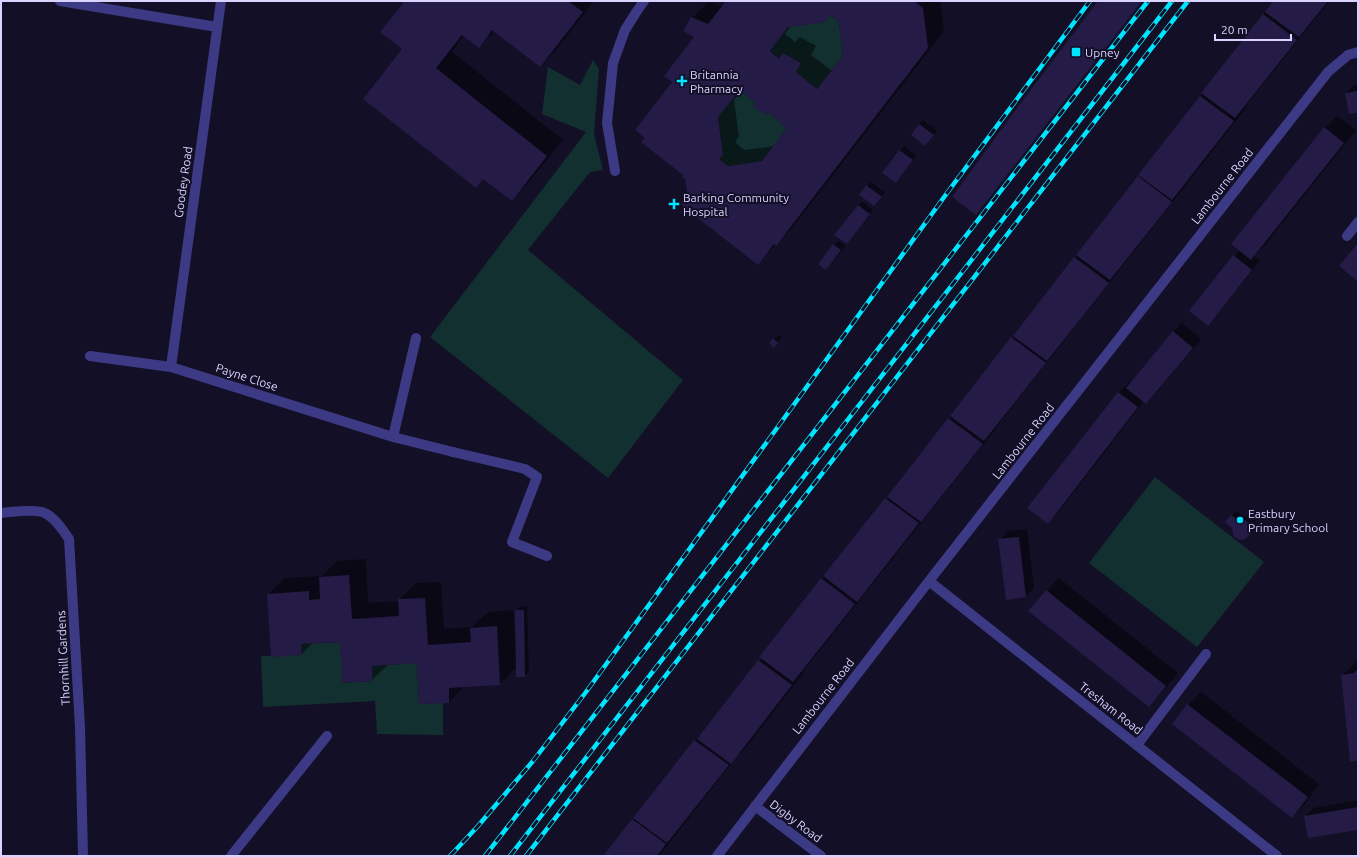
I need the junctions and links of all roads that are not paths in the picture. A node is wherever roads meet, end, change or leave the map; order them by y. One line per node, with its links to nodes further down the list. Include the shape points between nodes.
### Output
1 (60, 1): 4 (street)
2 (221, 1): 4 (street, Goodey Road)
3 (644, 1): 6 (street, via 625,30 613,63 607,123)
4 (218, 27): 11 (street, Goodey Road)
5 (1358, 52): 15 (street, Lambourne Road, via 1348,55 1328,72)
6 (615, 171)
7 (1358, 222): 8 (street)
8 (1347, 236)
9 (416, 338): 12 (street)
10 (90, 356): 11 (street, Payne Close)
11 (171, 367): 12 (street, Payne Close)
12 (393, 437): 14 (street, Payne Close, via 525,469 537,477 512,542)
13 (1, 512): 20 (street, Thornhill Gardens, via 44,512 60,525 69,539 80,727)
14 (547, 556)
15 (929, 581): 18 (street, Tresham Road); 19 (street, Lambourne Road)
16 (1206, 654): 18 (street)
17 (327, 736): 21 (street)
18 (1137, 745): 24 (street, Tresham Road)
19 (755, 806): 22 (street, Lambourne Road); 23 (street, Digby Road)
20 (83, 856)
21 (231, 856)
22 (717, 856)
23 (821, 856)
24 (1277, 856)

